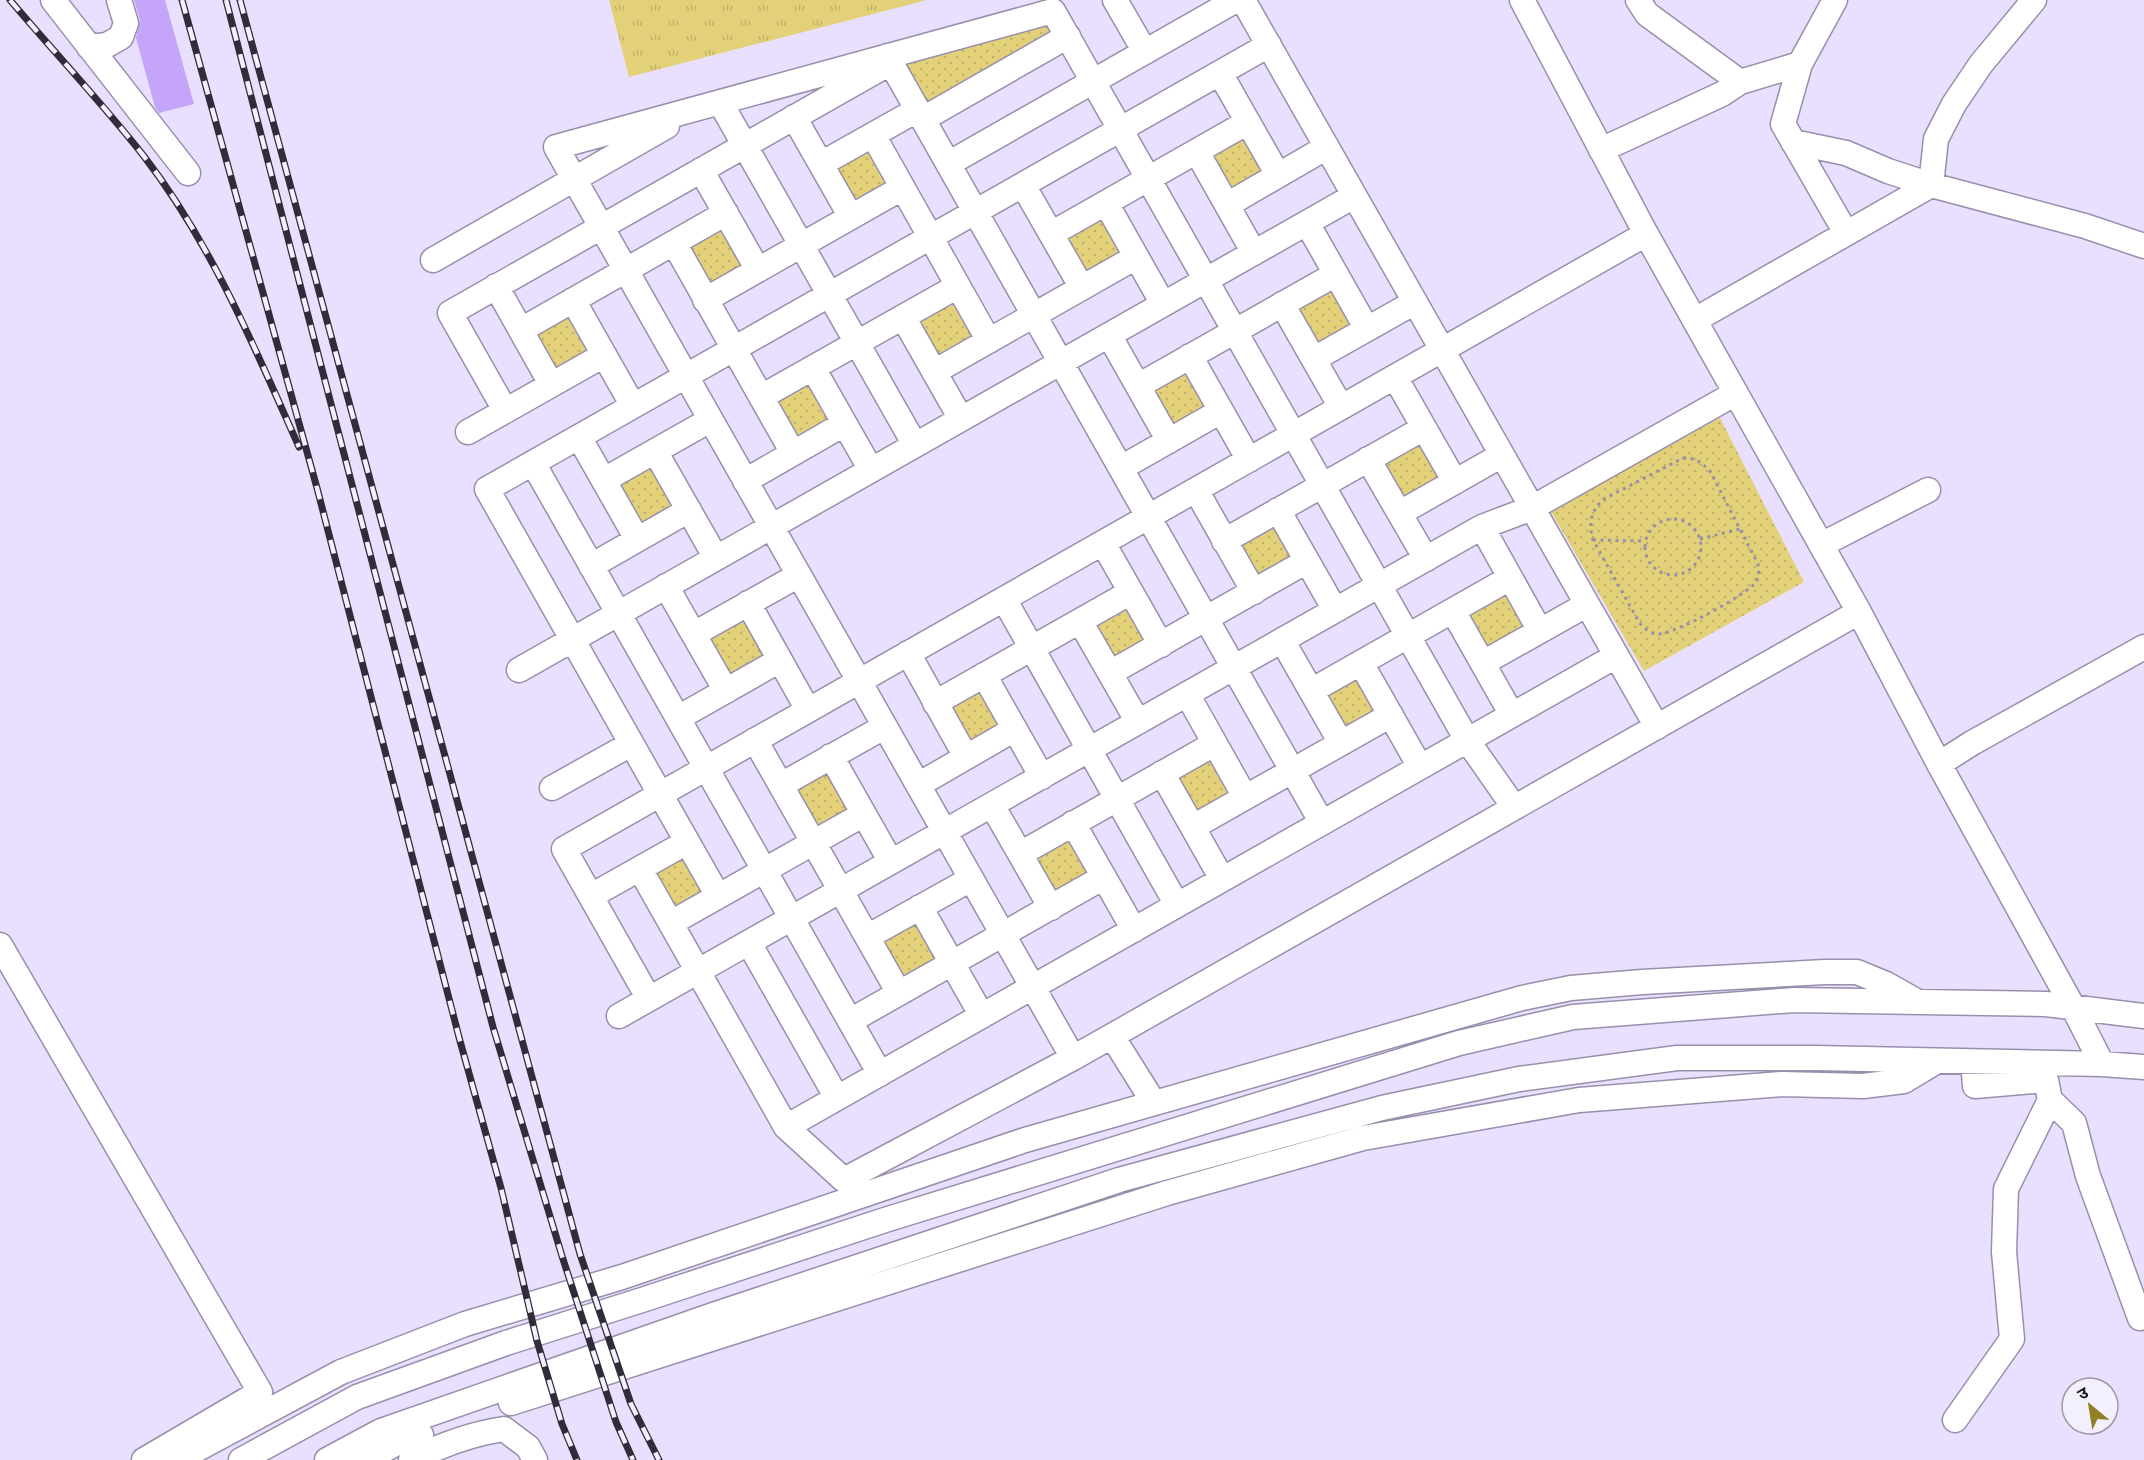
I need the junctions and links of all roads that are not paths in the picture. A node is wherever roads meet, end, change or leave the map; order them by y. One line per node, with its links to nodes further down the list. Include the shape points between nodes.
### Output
1 (53, 0): 12 (street)
2 (119, 0): 12 (street, via 126,23 121,37 107,45)
3 (1115, 0): 13 (street)
4 (1236, 0): 13 (street)
5 (1243, 0): 11 (street)
6 (1522, 0): 29 (street)
7 (1638, 0): 18 (street, via 1647,14)
8 (1835, 0): 15 (street)
9 (2034, 0): 38 (street, via 1954,104 1936,140)
10 (1068, 36): 14 (street, via 1053,11); 17 (street); 21 (street)
11 (1269, 45): 16 (street); 28 (street)
12 (89, 47): 34 (street)
13 (1145, 52): 17 (street)
14 (889, 59): 19 (street); 21 (street); 22 (street)
15 (1800, 64): 18 (street); 26 (street, via 1783,124)
16 (1220, 73): 23 (street); 24 (street)
17 (1093, 81): 24 (street); 32 (street)
18 (1740, 82): 29 (street)
19 (720, 102): 20 (street); 27 (street)
20 (696, 109): 37 (street); 37 (street, via 556,147)
21 (920, 114): 25 (street); 32 (street)
22 (794, 117): 27 (street); 31 (street)
23 (1248, 122): 30 (street); 35 (street)
24 (1121, 130): 36 (street); 39 (street)
25 (873, 135): 31 (street); 40 (street)
26 (1793, 141): 38 (street, via 1846,153); 49 (street)
27 (745, 145): 33 (street); 54 (street)
28 (1327, 147): 35 (street); 41 (street)
29 (1601, 150): 51 (street)
30 (1197, 152): 36 (street); 43 (street)
31 (821, 164): 46 (street)
32 (948, 164): 44 (street)
33 (701, 170): 45 (street); 48 (street)
34 (188, 173)
35 (1278, 175): 43 (street)
36 (1149, 179): 42 (street); 62 (street)
37 (574, 180): 48 (street); 58 (street)
38 (1930, 184): 49 (street); 55 (street)
39 (1023, 185): 44 (street); 50 (street)
40 (902, 188): 46 (street); 52 (street)
41 (1354, 196): 47 (street); 69 (street)
42 (1106, 203): 50 (street); 57 (street)
43 (1227, 205): 56 (street)
44 (976, 212): 52 (street); 72 (street)
45 (726, 213): 53 (street); 59 (street)
46 (851, 217): 54 (street)
47 (1307, 223): 56 (street); 61 (street)
48 (601, 227): 60 (street); 63 (street)
49 (1846, 233): 74 (street)
50 (1051, 234): 65 (street)
51 (1646, 234): 74 (street); 82 (street)
52 (931, 237): 64 (street); 66 (street)
53 (674, 243): 60 (street); 68 (street)
54 (801, 245): 59 (street); 66 (street)
55 (2144, 246)
56 (1254, 253): 62 (street)
57 (1136, 257): 65 (street); 70 (street)
58 (432, 260)
59 (758, 270): 68 (street)
60 (626, 271): 67 (street); 89 (street)
61 (1336, 274): 71 (street); 75 (street)
62 (1206, 280): 70 (street); 77 (street)
63 (496, 286): 76 (street); 97 (street, via 450,312)
64 (958, 286): 73 (street); 79 (street)
65 (1082, 288): 72 (street)
66 (829, 295): 80 (street); 81 (street)
67 (573, 300): 76 (street); 83 (street)
68 (705, 300): 81 (street)
69 (1415, 302): 75 (street); 82 (street)
70 (1163, 304): 78 (street)
71 (1282, 304): 77 (street); 85 (street)
72 (1034, 315): 79 (street); 86 (street)
73 (903, 317): 80 (street); 88 (street)
74 (1695, 320): 93 (street)
75 (1367, 329): 85 (street)
76 (520, 330): 91 (street)
77 (1235, 331): 84 (street); 104 (street)
78 (1109, 335): 86 (street); 92 (street)
79 (989, 341): 88 (street)
80 (857, 343): 87 (street); 107 (street)
81 (734, 349): 89 (street); 94 (street)
82 (1442, 350): 90 (street); 110 (street)
83 (604, 355): 91 (street); 95 (street)
84 (1190, 356): 92 (street); 98 (street)
85 (1314, 359): 96 (street)
86 (1060, 362): 99 (street); 114 (street)
87 (813, 368): 94 (street); 101 (street)
88 (934, 372): 99 (street)
89 (686, 377): 95 (street); 100 (street)
90 (1395, 377): 96 (street); 102 (street)
91 (551, 384): 97 (street)
92 (1138, 386): 106 (street)
93 (1736, 393): 122 (street); 132 (street)
94 (761, 397): 109 (street)
95 (633, 406): 105 (street)
96 (1341, 407): 104 (street)
97 (505, 410): 103 (street)
98 (1221, 411): 106 (street); 112 (street)
99 (961, 419): 107 (street)
100 (710, 420): 108 (street); 117 (street)
101 (844, 424): 109 (street); 115 (street)
102 (1424, 428): 111 (street); 118 (street)
103 (468, 432)
104 (1294, 434): 112 (street); 119 (street)
105 (579, 437): 113 (street); 116 (street)
106 (1169, 441): 114 (street)
107 (915, 445): 115 (street)
108 (655, 451): 116 (street); 123 (street)
109 (793, 453): 117 (street)
110 (1502, 455): 118 (street); 122 (street)
111 (1368, 459): 119 (street); 125 (street)
112 (1249, 460): 120 (street)
113 (533, 463): 136 (street); 155 (street, via 487,489)
114 (1121, 468): 126 (street)
115 (871, 470): 127 (street)
116 (604, 480): 129 (street)
117 (745, 481): 127 (street)
118 (1455, 482): 125 (street)
119 (1322, 485): 124 (street); 139 (street)
120 (1196, 490): 126 (street); 130 (street)
121 (1928, 490): 132 (street)
122 (1532, 508): 128 (street); 145 (street)
123 (689, 510): 129 (street); 133 (street)
124 (1278, 510): 130 (street); 135 (street)
125 (1400, 513): 134 (street)
126 (1148, 517): 131 (street); 150 (street)
127 (771, 527): 133 (street); 137 (street)
128 (1482, 527): 134 (street); 138 (street)
129 (637, 539): 136 (street)
130 (1224, 541): 142 (street)
131 (1103, 543): 141 (street); 143 (street)
132 (1821, 545): 148 (street)
133 (716, 558): 140 (street)
134 (1426, 559): 139 (street)
135 (1307, 561): 142 (street); 146 (street)
136 (591, 566): 149 (street)
137 (799, 575): 144 (street); 169 (street)
138 (1510, 578): 147 (street); 152 (street)
139 (1379, 585): 146 (street); 154 (street)
140 (666, 586): 149 (street); 153 (street)
141 (1131, 592): 151 (street); 157 (street)
142 (1254, 592): 150 (street)
143 (1004, 599): 159 (street); 160 (street)
144 (748, 603): 153 (street); 162 (street)
145 (1586, 605): 152 (street); 161 (street)
146 (1335, 610): 156 (street)
147 (1453, 611): 154 (street); 164 (street)
148 (1859, 612): 180 (street); 190 (street)
149 (618, 613): 155 (street); 177 (street)
150 (1206, 619): 157 (street); 165 (street)
151 (1080, 621): 159 (street); 167 (street)
152 (1540, 631): 164 (street)
153 (693, 634): 170 (street)
154 (1408, 636): 163 (street); 183 (street)
155 (572, 639): 166 (street); 185 (street)
156 (1282, 640): 165 (street); 171 (street)
157 (1161, 645): 167 (street)
158 (2144, 647): 190 (street)
159 (1031, 648): 168 (street); 187 (street)
160 (908, 653): 169 (street); 173 (street)
161 (1616, 656): 176 (street); 180 (street)
162 (780, 660): 170 (street); 174 (street)
163 (1361, 663): 171 (street); 175 (street)
164 (1483, 663): 176 (street)
165 (1234, 668): 172 (street); 193 (street)
166 (519, 670)
167 (1110, 673): 178 (street)
168 (984, 675): 173 (street); 181 (street)
169 (859, 682): 174 (street); 179 (street)
170 (726, 691): 177 (street)
171 (1311, 691): 184 (street)
172 (1187, 694): 178 (street); 186 (street)
173 (935, 703): 189 (street)
174 (808, 710): 182 (street)
175 (1391, 715): 184 (street); 191 (street)
176 (1512, 715): 183 (street)
177 (678, 718): 192 (street)
178 (1138, 722): 187 (street)
179 (884, 727): 188 (street); 197 (street)
180 (1657, 727): 203 (street)
181 (1015, 729): 189 (street); 195 (street)
182 (755, 740): 192 (street); 196 (street)
183 (1467, 740): 191 (street); 203 (street)
184 (1341, 743): 193 (street)
185 (631, 744): 198 (street); 199 (street)
186 (1214, 744): 194 (street); 200 (street)
187 (1089, 750): 195 (street); 201 (street)
188 (831, 756): 196 (street); 204 (street)
189 (966, 757): 197 (street)
190 (1939, 764): 237 (street)
191 (1420, 767): 206 (street)
192 (706, 768): 199 (street); 214 (street)
193 (1292, 771): 200 (street); 206 (street)
194 (1162, 773): 201 (street); 207 (street)
195 (1042, 777): 202 (street)
196 (781, 785): 210 (street)
197 (918, 785): 208 (street)
198 (552, 788)
199 (660, 794): 209 (street); 219 (street, via 564,849)
200 (1245, 798): 207 (street)
201 (1117, 799): 205 (street); 221 (street)
202 (992, 805): 208 (street); 211 (street)
203 (1514, 807): 242 (street)
204 (864, 814): 210 (street); 212 (street)
205 (1073, 823): 211 (street); 215 (street)
206 (1322, 823): 217 (street)
207 (1193, 827): 217 (street)
208 (944, 832): 212 (street); 216 (street)
209 (687, 842): 213 (street); 220 (street)
210 (813, 842): 214 (street); 218 (street)
211 (1020, 854): 223 (street)
212 (891, 862): 218 (street)
213 (640, 869): 219 (street); 225 (street)
214 (764, 870): 220 (street); 224 (street)
215 (1104, 878): 223 (street); 226 (street)
216 (971, 879): 222 (street); 227 (street)
217 (1222, 879): 221 (street)
218 (840, 891): 224 (street); 228 (street)
219 (591, 896): 235 (street)
220 (718, 896): 225 (street)
221 (1177, 905): 226 (street)
222 (920, 907): 228 (street); 231 (street)
223 (1050, 908): 227 (street)
224 (792, 918): 229 (street); 241 (street)
225 (670, 923): 232 (street)
226 (1134, 930): 233 (street)
227 (1003, 936): 231 (street); 233 (street)
228 (867, 937): 234 (street)
229 (749, 943): 232 (street); 249 (street)
230 (0, 945): 255 (street, via 260,1392)
231 (952, 963): 234 (street); 239 (street)
232 (698, 972): 235 (street); 252 (street)
233 (1033, 987): 239 (street); 243 (street)
234 (898, 993): 241 (street)
235 (649, 999): 238 (street)
236 (1918, 1003): 237 (street, via 2046,1004); 251 (street, via 1857,972 1571,988 1522,998); 257 (street, via 1794,1000 1573,1017 1459,1043 885,1220 506,1343 357,1397)
237 (2074, 1009): 240 (street); 246 (street)
238 (619, 1016)
239 (982, 1016): 248 (street)
240 (2144, 1016)
241 (849, 1021): 248 (street)
242 (1112, 1036): 243 (street); 251 (street)
243 (1073, 1058): 252 (street, via 844,1180)
244 (1937, 1061): 245 (street); 258 (street, via 1677,1058 1519,1079 1382,1108 1119,1180 381,1431); 259 (street, via 1904,1081 1863,1086 1782,1084 1579,1100 1363,1138 1167,1193 515,1402 395,1444)
245 (1973, 1062): 246 (street); 250 (street, via 1975,1086 2046,1080)
246 (2102, 1064): 247 (street)
247 (2144, 1067)
248 (880, 1074): 249 (street)
249 (837, 1098): 252 (street)
250 (2050, 1100): 253 (street, via 2074,1123 2088,1176); 254 (street, via 2006,1189 2004,1252 2012,1339)
251 (1154, 1103): 256 (street, via 1025,1140 622,1277 465,1324 341,1372)
252 (786, 1126)
253 (2140, 1318)
254 (1955, 1420)
255 (144, 1460)
256 (177, 1460)
257 (241, 1460)
258 (327, 1460)
259 (366, 1460)
260 (411, 1460): 261 (street, via 476,1433 504,1429 528,1447)
261 (535, 1460)

